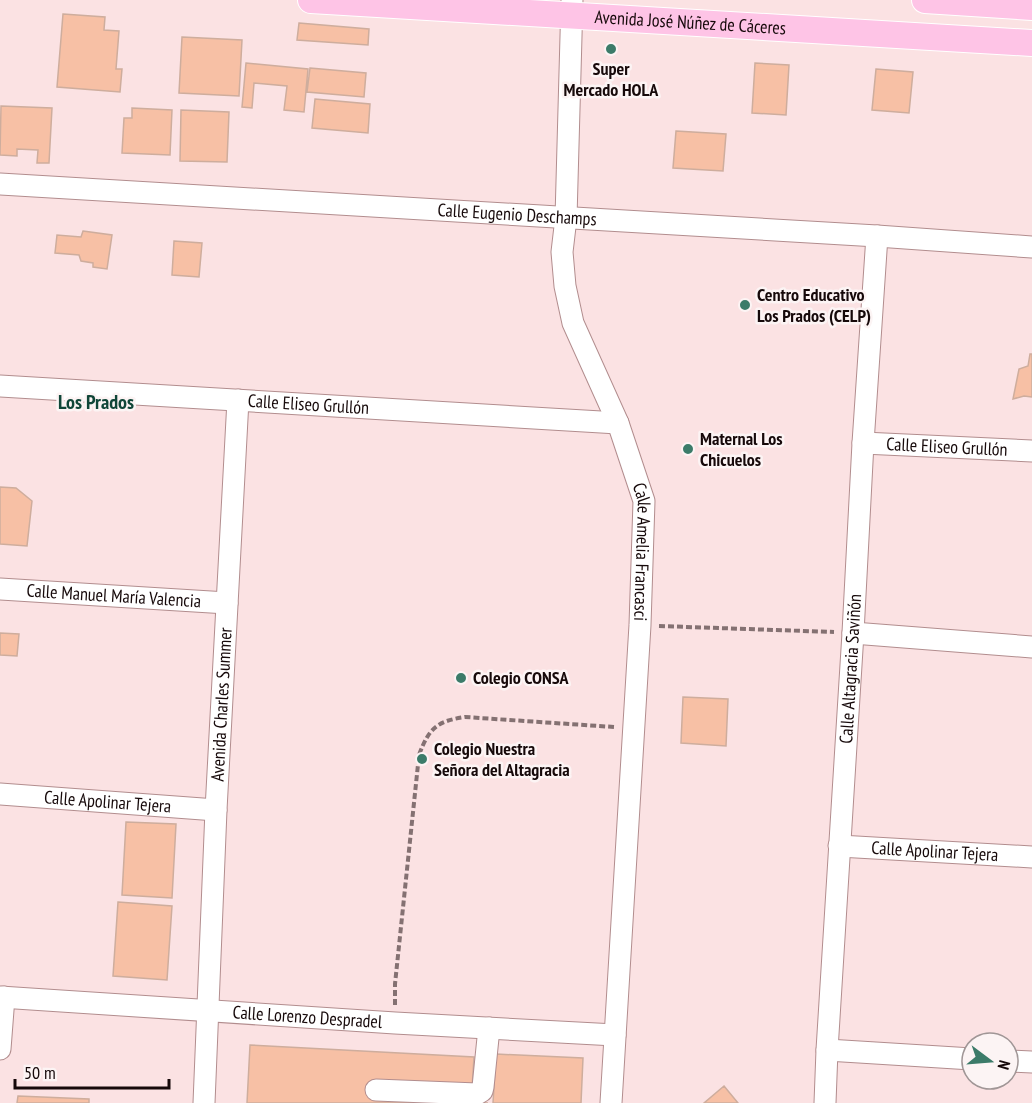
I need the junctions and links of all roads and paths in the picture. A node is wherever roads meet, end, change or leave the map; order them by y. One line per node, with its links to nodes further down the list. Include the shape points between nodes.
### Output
1 (311, 0): 4 (main road, Avenida José Núñez de Cáceres)
2 (925, 0): 3 (main road)
3 (1032, 7)
4 (572, 8): 5 (main road, Avenida José Núñez de Cáceres); 7 (street, Calle Amelia Francasci)
5 (1032, 44)
6 (0, 184): 7 (street, Calle Eugenio Deschamps)
7 (566, 218): 8 (street, Calle Eugenio Deschamps); 12 (street, Calle Amelia Francasci, via 562,252 573,323)
8 (877, 236): 9 (street, Calle Eugenio Deschamps); 13 (street, Calle Altagracia Saviñón)
9 (1032, 247)
10 (0, 387): 11 (street, Calle Eliseo Grullón)
11 (238, 400): 12 (street, Calle Eliseo Grullón); 16 (street, Avenida Charles Summer)
12 (618, 423): 17 (street, Calle Amelia Francasci, via 644,501)
13 (862, 443): 14 (street, Calle Eliseo Grullón); 18 (street, Calle Altagracia Saviñón)
14 (1032, 452)
15 (0, 589): 16 (street, Calle Manuel María Valencia)
16 (227, 603): 22 (street, Avenida Charles Summer)
17 (640, 625): 18 (path); 20 (street, Calle Amelia Francasci)
18 (853, 633): 19 (street); 23 (street, Calle Altagracia Saviñón)
19 (1032, 647)
20 (633, 728): 27 (path, via 465,717 447,719 425,738 418,755 395,984); 29 (street, Calle Amelia Francasci)
21 (0, 794): 22 (street, Calle Apolinar Tejera)
22 (216, 810): 26 (street, Avenida Charles Summer)
23 (839, 846): 24 (street, Calle Apolinar Tejera); 31 (street, Calle Altagracia Saviñón)
24 (1032, 857)
25 (2, 997): 26 (street, Calle Lorenzo Despradel); 30 (street)
26 (208, 1010): 27 (street, Calle Lorenzo Despradel); 34 (street, Avenida Charles Summer)
27 (395, 1023): 28 (street, Calle Lorenzo Despradel)
28 (489, 1028): 29 (street, Calle Lorenzo Despradel); 33 (street, via 483,1087 477,1094)
29 (615, 1035): 35 (street, Calle Amelia Francasci)
30 (0, 1049)
31 (827, 1050): 32 (street); 36 (street, Calle Altagracia Saviñón)
32 (960, 1058)
33 (376, 1090)
34 (204, 1103)
35 (611, 1103)
36 (825, 1103)

